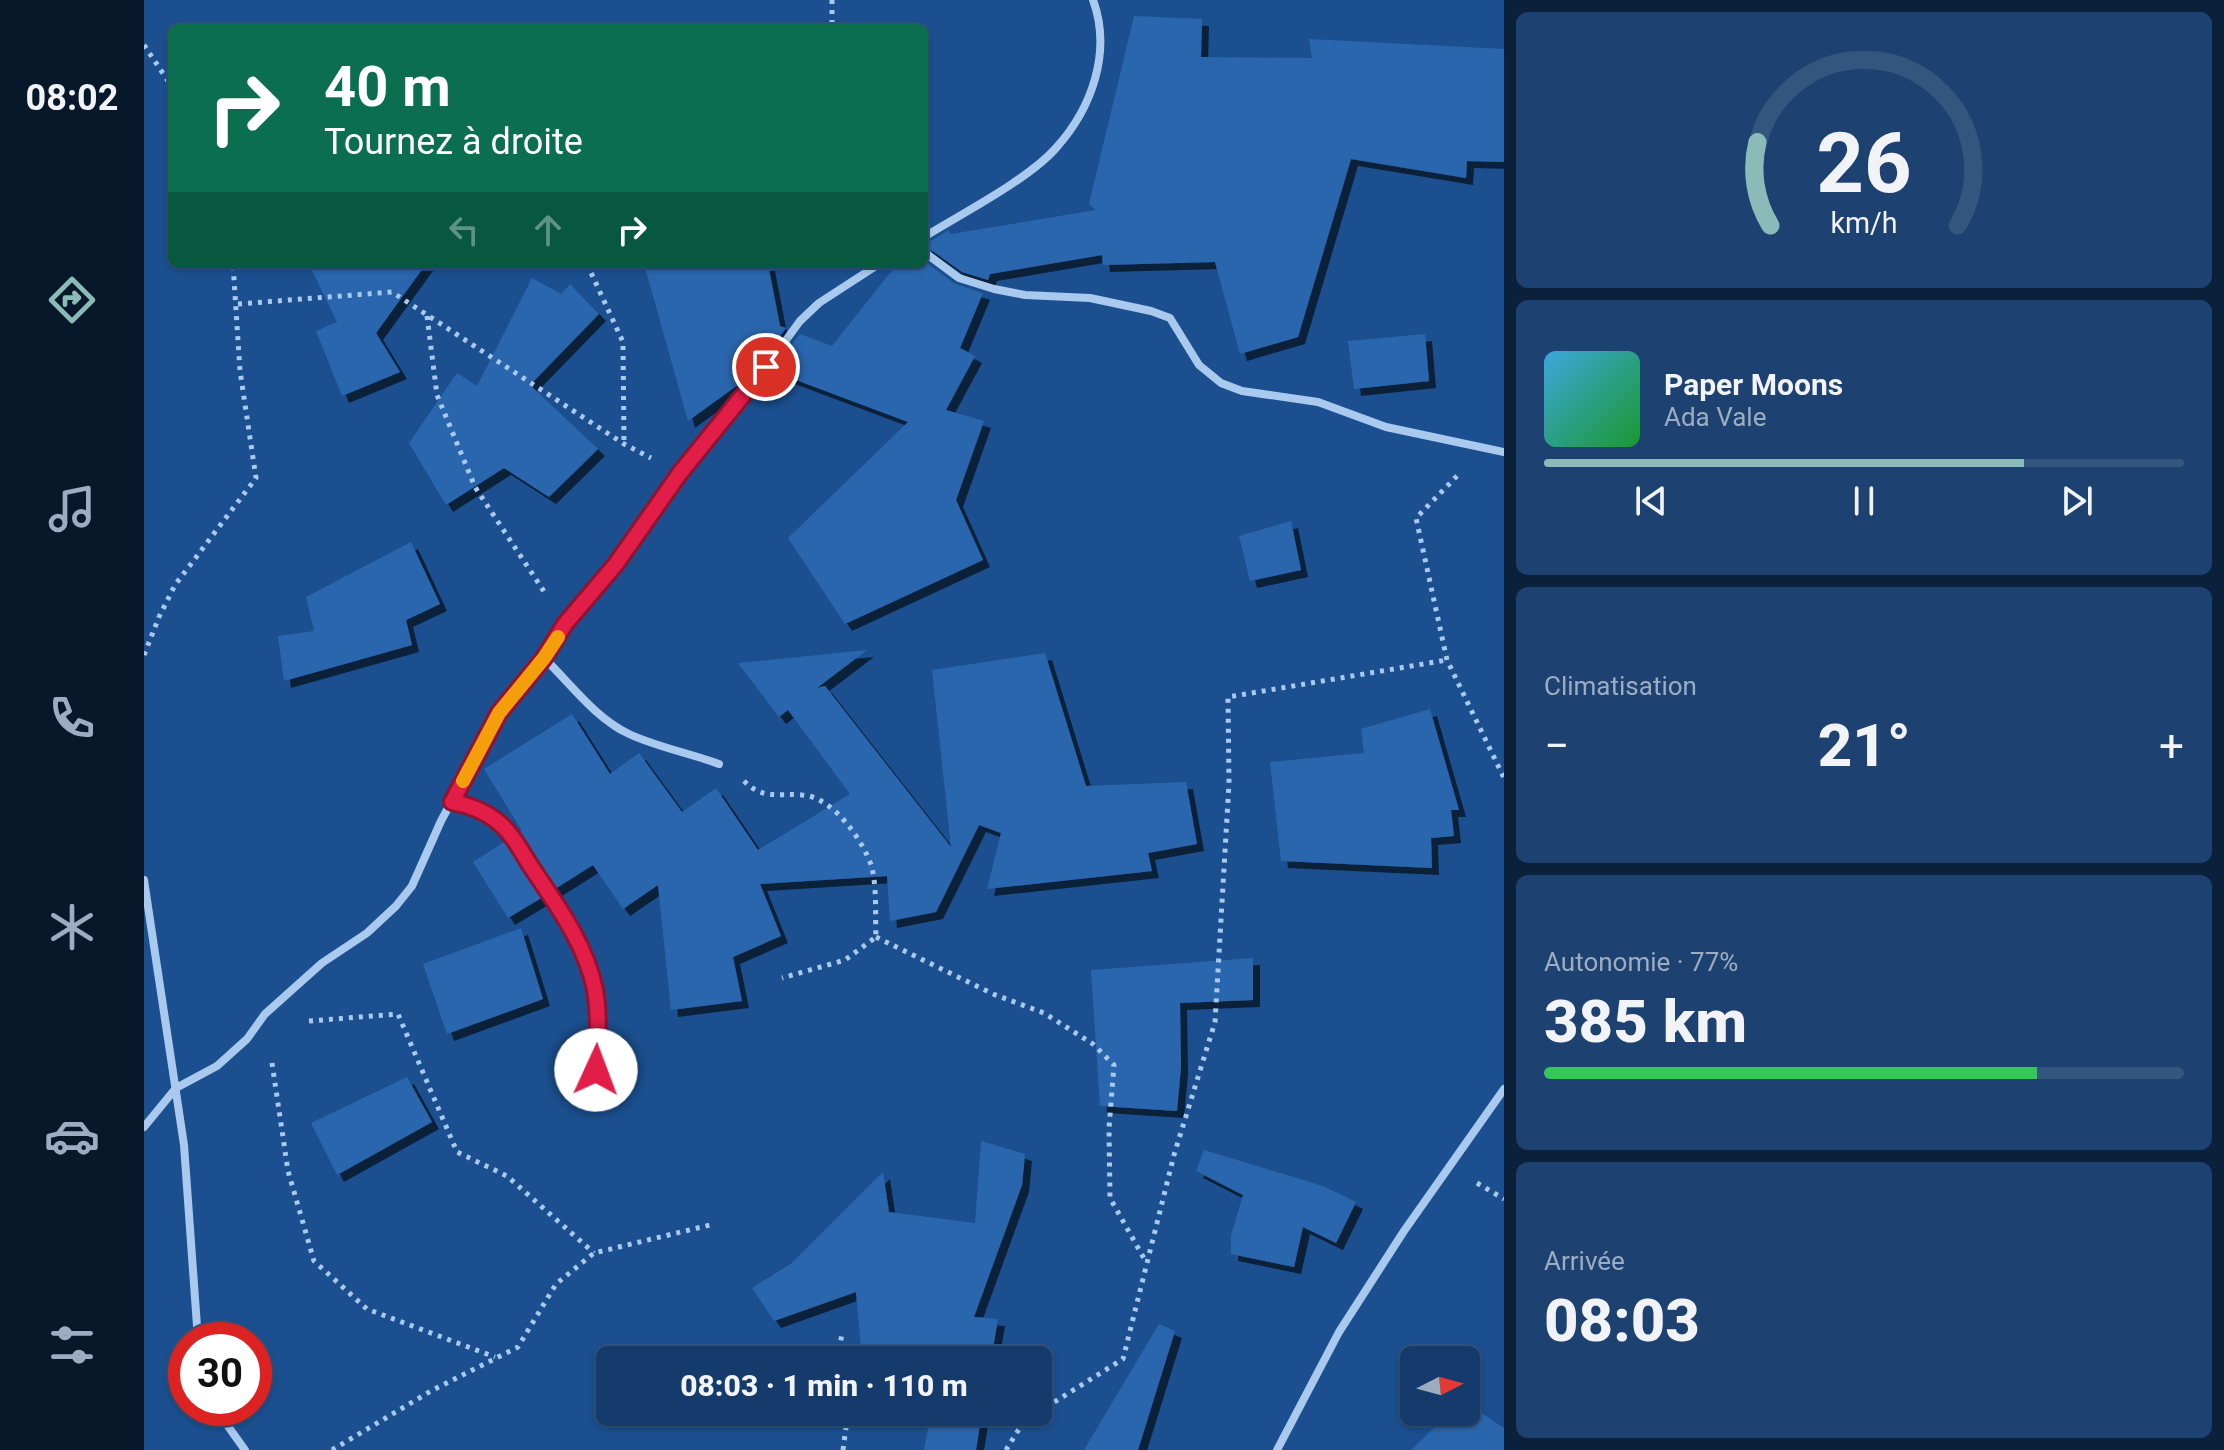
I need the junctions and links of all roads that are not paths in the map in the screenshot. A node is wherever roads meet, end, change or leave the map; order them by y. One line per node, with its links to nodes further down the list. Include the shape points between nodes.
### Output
1 (1093, 0): 2 (street, via 1101,30 1099,69 1090,95 1056,149)
2 (928, 234)
3 (928, 255): 5 (street, via 959,278 994,289 1090,298 1170,318 1199,365 1221,383 1242,391 1318,402 1386,427)
4 (873, 268): 6 (street, via 800,321)
5 (1504, 452)
6 (544, 658): 7 (street, via 589,705 626,733); 8 (street, via 499,713)
7 (719, 764)
8 (452, 802): 10 (street, via 486,813 510,833 572,932 595,990); 11 (street, via 412,886 396,906 322,963 217,1066)
9 (144, 880): 11 (street)
10 (596, 1070)
11 (176, 1088): 13 (street); 14 (street)
12 (1504, 1089): 17 (street, via 1339,1332)
13 (144, 1127)
14 (197, 1322)
15 (228, 1426): 16 (street)
16 (245, 1450)
17 (1277, 1450)

